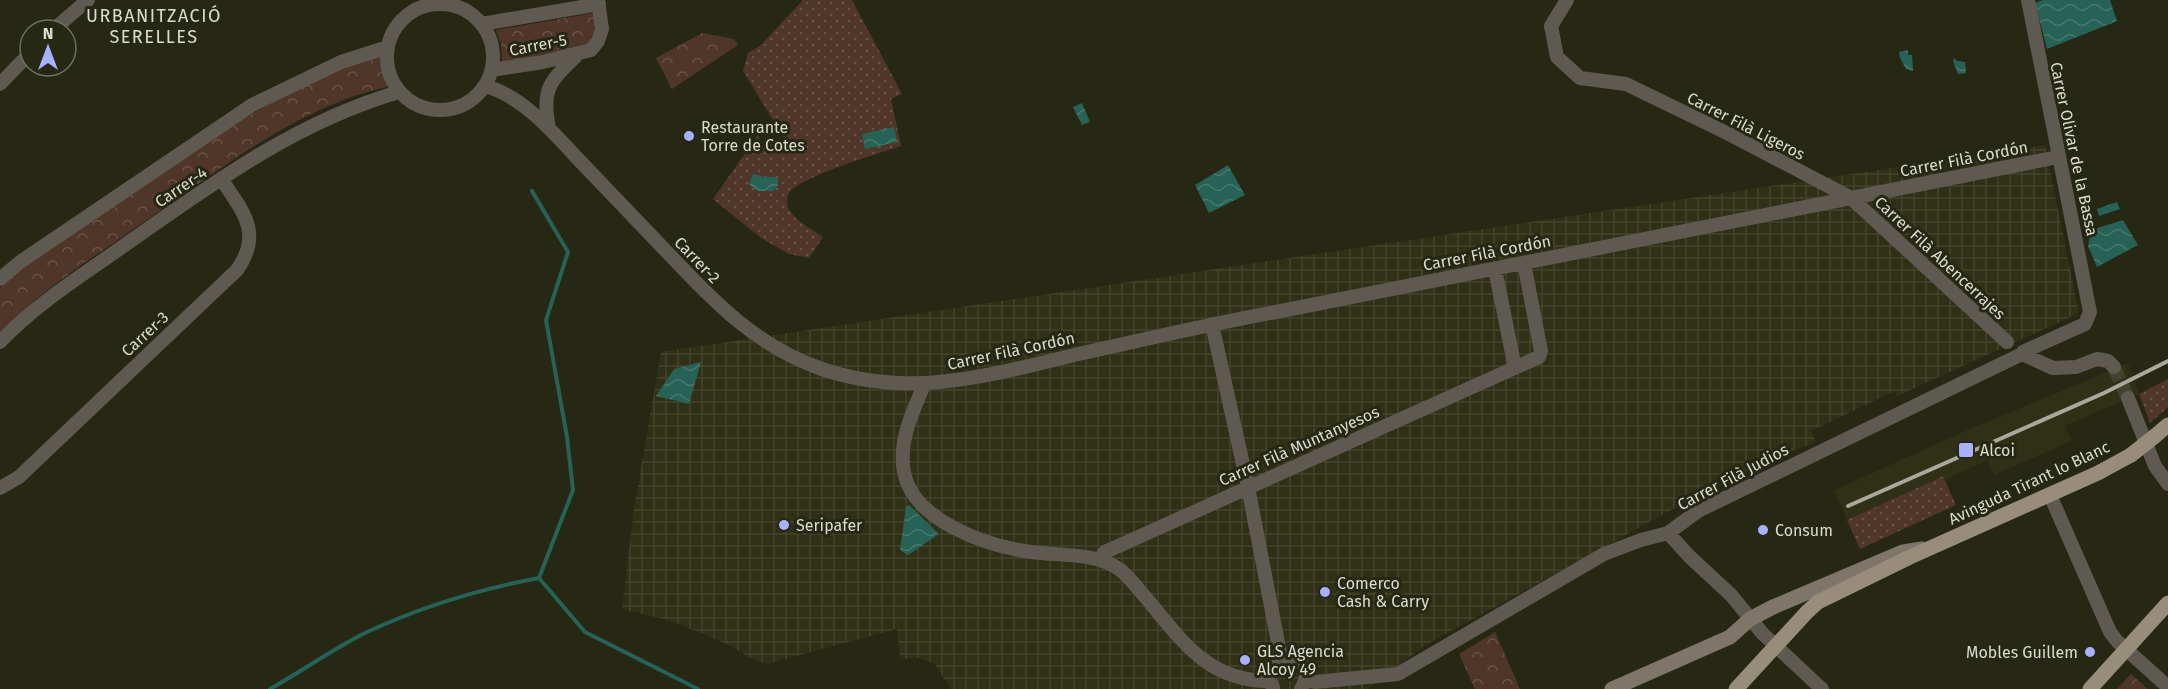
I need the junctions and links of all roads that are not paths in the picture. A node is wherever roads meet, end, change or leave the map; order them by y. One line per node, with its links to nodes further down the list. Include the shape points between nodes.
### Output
1 (88, 0): 6 (street)
2 (1567, 0): 18 (street, Carrer Filà Ligeros, via 1551,26 1557,57 1580,78 1626,84)
3 (2028, 0): 16 (street, Carrer Olivar de la Bassa)
4 (598, 2): 7 (street, Carrer-5); 9 (street, via 602,29 598,41)
5 (414, 5): 7 (street, via 452,6 468,12); 8 (street, via 393,33)
6 (67, 18)
7 (482, 24): 11 (street, via 490,38)
8 (388, 47): 14 (street, via 388,70); 21 (street, Carrer-4, via 341,62 252,105)
9 (585, 52): 11 (street, Carrer-5); 15 (street, via 553,79 546,94)
10 (18, 65): 12 (street)
11 (492, 70): 13 (street)
12 (0, 84)
13 (485, 86): 14 (street, via 467,103 444,110 427,109); 15 (street, Carrer-2, via 519,103)
14 (399, 92): 17 (street, Carrer-4, via 304,128)
15 (549, 128): 28 (street, Carrer-2, via 708,296 765,343 797,360 857,379)
16 (2058, 157): 18 (street, Carrer Filà Cordón); 22 (street, Carrer Olivar de la Bassa)
17 (222, 180): 24 (street, Carrer-4, via 48,298); 33 (street, Carrer-3, via 246,216 250,243 243,262 20,477)
18 (1851, 198): 19 (street, Carrer Filà Cordón); 25 (street, Carrer Filà Abencerrajes, via 2007,342 2020,340 2023,344)
19 (1524, 263): 20 (street, Carrer Filà Cordón); 27 (street, Carrer Filà Muntanyesos, via 1541,351 1536,359)
20 (1495, 268): 23 (street, Carrer Filà Cordón); 27 (street)
21 (0, 279)
22 (2090, 305): 25 (street, Carrer Filà Judios, via 2085,324)
23 (1212, 324): 28 (street, Carrer Filà Cordón); 32 (street)
24 (0, 342)
25 (2019, 354): 26 (street, via 2053,368 2076,367 2097,359); 35 (street, Carrer Filà Judios, via 1698,511)
26 (2114, 367)
27 (1515, 368): 32 (street, Carrer Filà Muntanyesos)
28 (924, 385): 37 (street, via 903,447 907,482 921,504 955,528 986,542)
29 (2128, 398): 31 (street, via 2155,466)
30 (2168, 425): 34 (main road, Avinguda Tirant lo Blanc, bridge, via 2132,455)
31 (2168, 484)
32 (1248, 487): 37 (street, Carrer Filà Muntanyesos, via 1105,552); 42 (street)
33 (0, 488)
34 (2050, 495): 36 (main road, Avinguda Tirant lo Blanc); 41 (street, via 2110,632)
35 (1668, 533): 39 (street); 44 (street, Carrer Filà Judios, via 1604,554 1398,674)
36 (1931, 548): 39 (street, Avinguda Tirant lo Blanc, via 1903,552); 40 (main road, Avinguda Tirant lo Blanc, via 1818,602)
37 (1099, 560): 43 (street, via 1126,575 1205,662 1233,677)
38 (2168, 603): 41 (main road)
39 (1750, 619): 40 (street); 46 (street, Avinguda Tirant lo Blanc, via 1730,638)
40 (1775, 645): 47 (main road, Avinguda Tirant lo Blanc); 48 (street)
41 (2126, 649): 45 (street); 49 (main road)
42 (1281, 657): 43 (street, via 1269,670); 44 (street, via 1292,657 1305,667)
43 (1271, 685)
44 (1303, 685)
45 (2168, 687)
46 (1612, 689)
47 (1736, 689)
48 (1822, 689)
49 (2090, 689)

